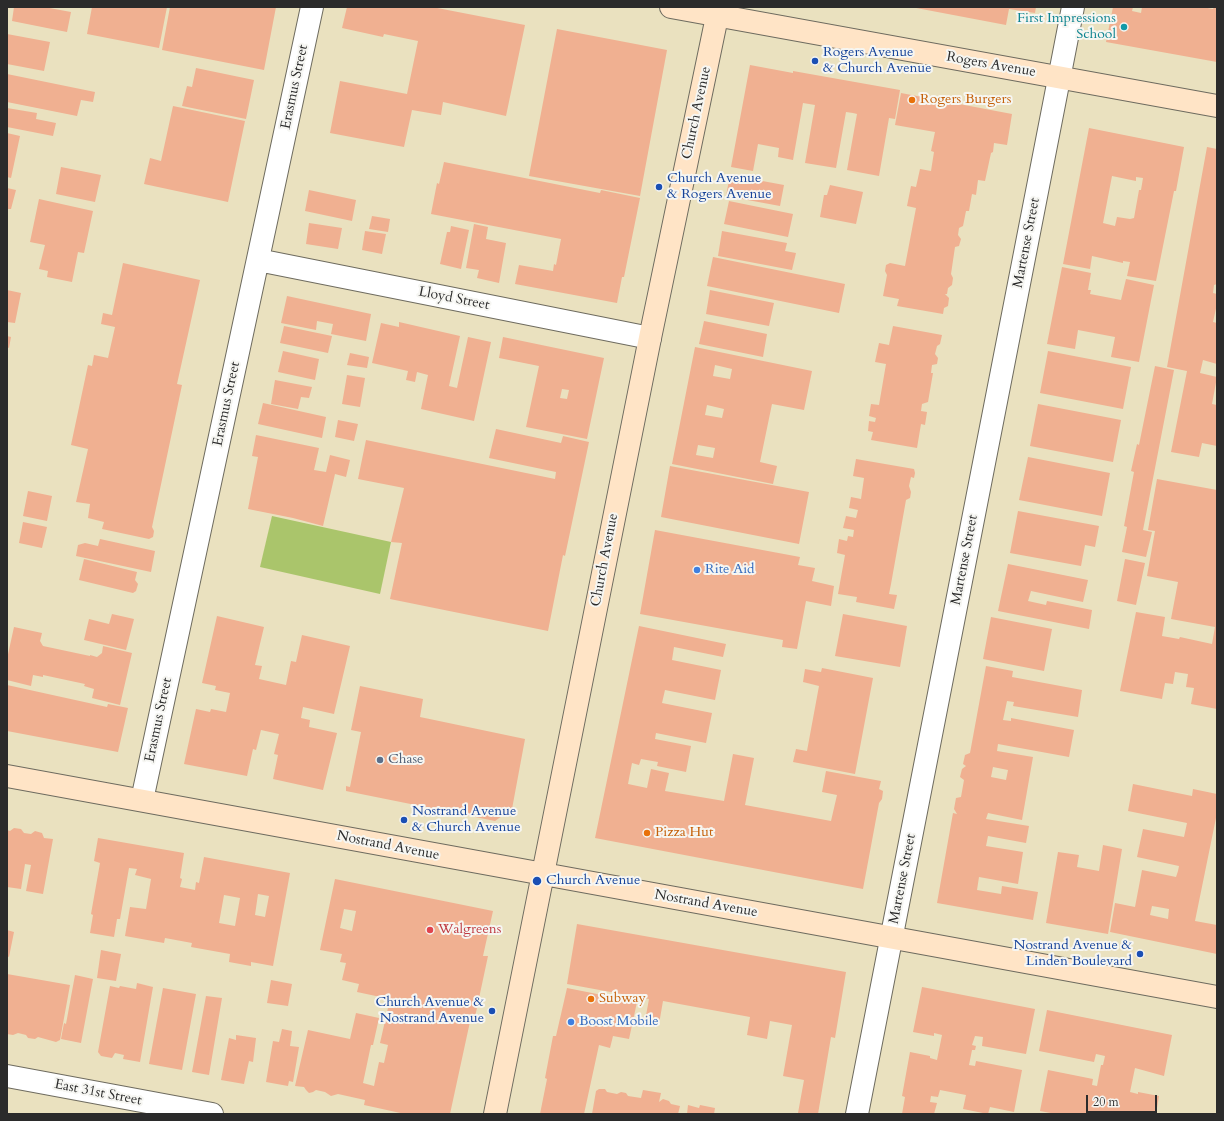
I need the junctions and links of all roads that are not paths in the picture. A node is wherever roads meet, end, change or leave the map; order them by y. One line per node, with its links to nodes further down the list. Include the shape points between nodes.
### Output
1 (312, 7): 7 (street, Erasmus Street)
2 (671, 7): 4 (main road, Rogers Avenue)
3 (1073, 7): 5 (street, Martense Street)
4 (718, 11): 5 (main road, Rogers Avenue); 8 (main road, Church Avenue)
5 (1060, 77): 6 (main road, Rogers Avenue); 12 (street, Martense Street)
6 (1217, 106)
7 (258, 260): 8 (street, Lloyd Street); 10 (street, Erasmus Street)
8 (650, 338): 11 (main road, Church Avenue)
9 (7, 776): 10 (main road, Nostrand Avenue)
10 (142, 800): 11 (main road, Nostrand Avenue)
11 (543, 874): 12 (main road, Nostrand Avenue); 16 (main road, Church Avenue)
12 (892, 937): 13 (main road, Nostrand Avenue); 17 (street, Martense Street)
13 (1217, 997)
14 (7, 1076): 15 (street, East 31st Street)
15 (212, 1114)
16 (495, 1114)
17 (857, 1114)

